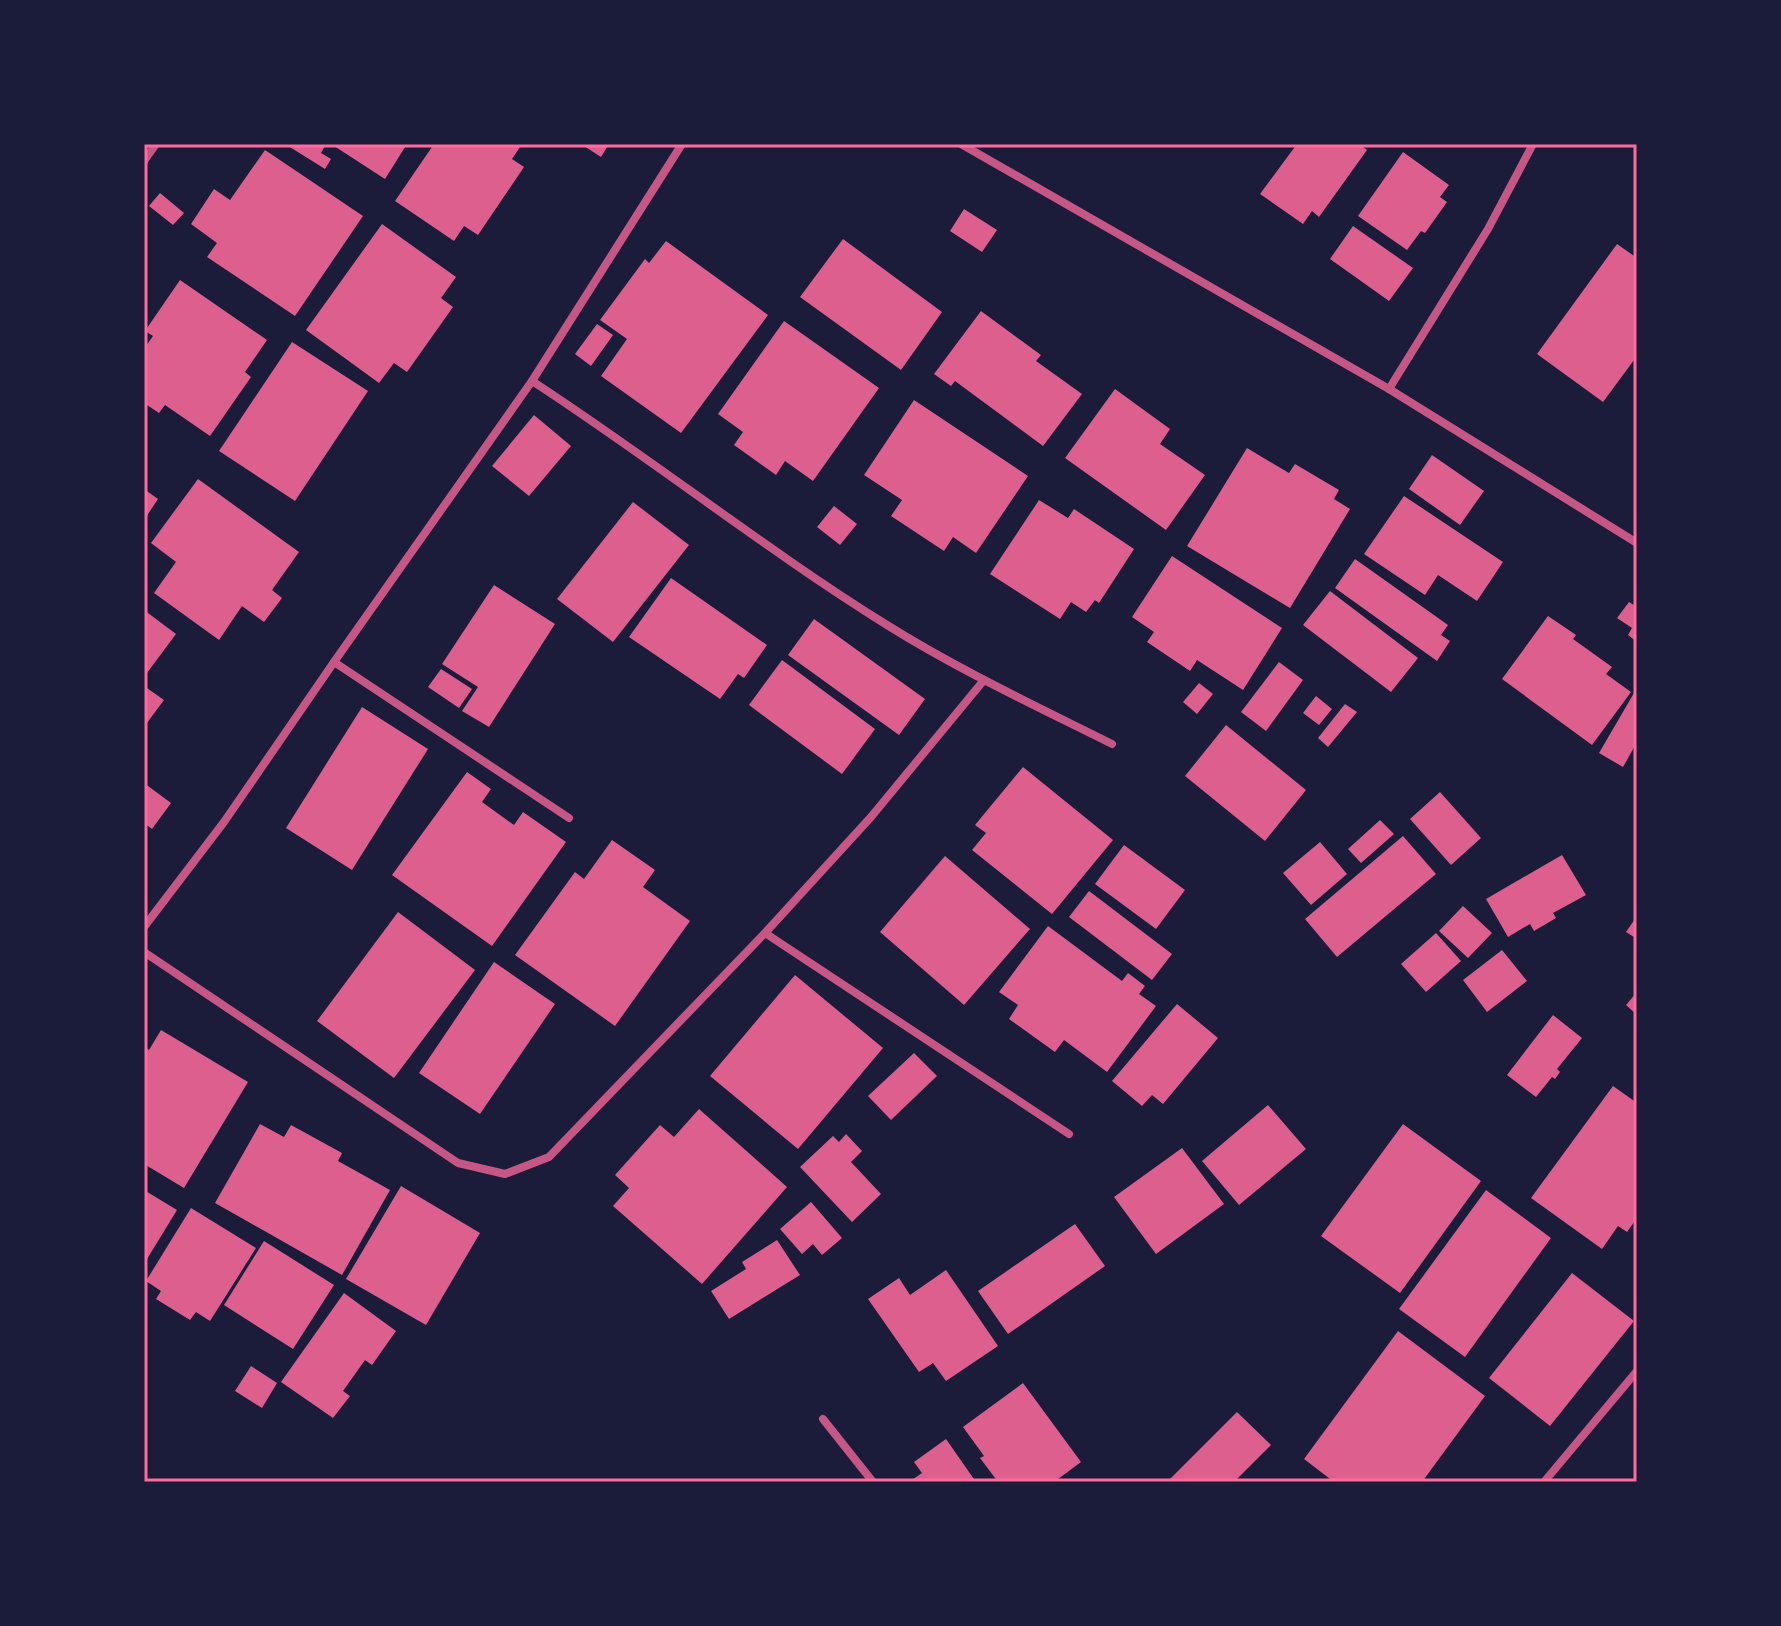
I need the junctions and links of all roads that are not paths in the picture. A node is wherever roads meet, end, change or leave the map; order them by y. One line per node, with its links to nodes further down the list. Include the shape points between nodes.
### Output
1 (156, 144): 5 (street)
2 (682, 144): 6 (street)
3 (961, 144): 7 (street)
4 (1533, 144): 7 (street, via 1488,229)
5 (144, 161)
6 (532, 381): 9 (street); 10 (street, via 800,568)
7 (1389, 389): 8 (street)
8 (1637, 543)
9 (334, 662): 12 (street); 13 (street)
10 (984, 680): 11 (street); 14 (street, via 871,817)
11 (1112, 744)
12 (569, 818)
13 (144, 927)
14 (765, 933): 15 (street, via 549,1157 505,1174 458,1163); 16 (street)
15 (144, 952)
16 (1069, 1134)
17 (1637, 1371): 20 (street)
18 (823, 1419): 19 (street)
19 (873, 1482)
20 (1544, 1482)

